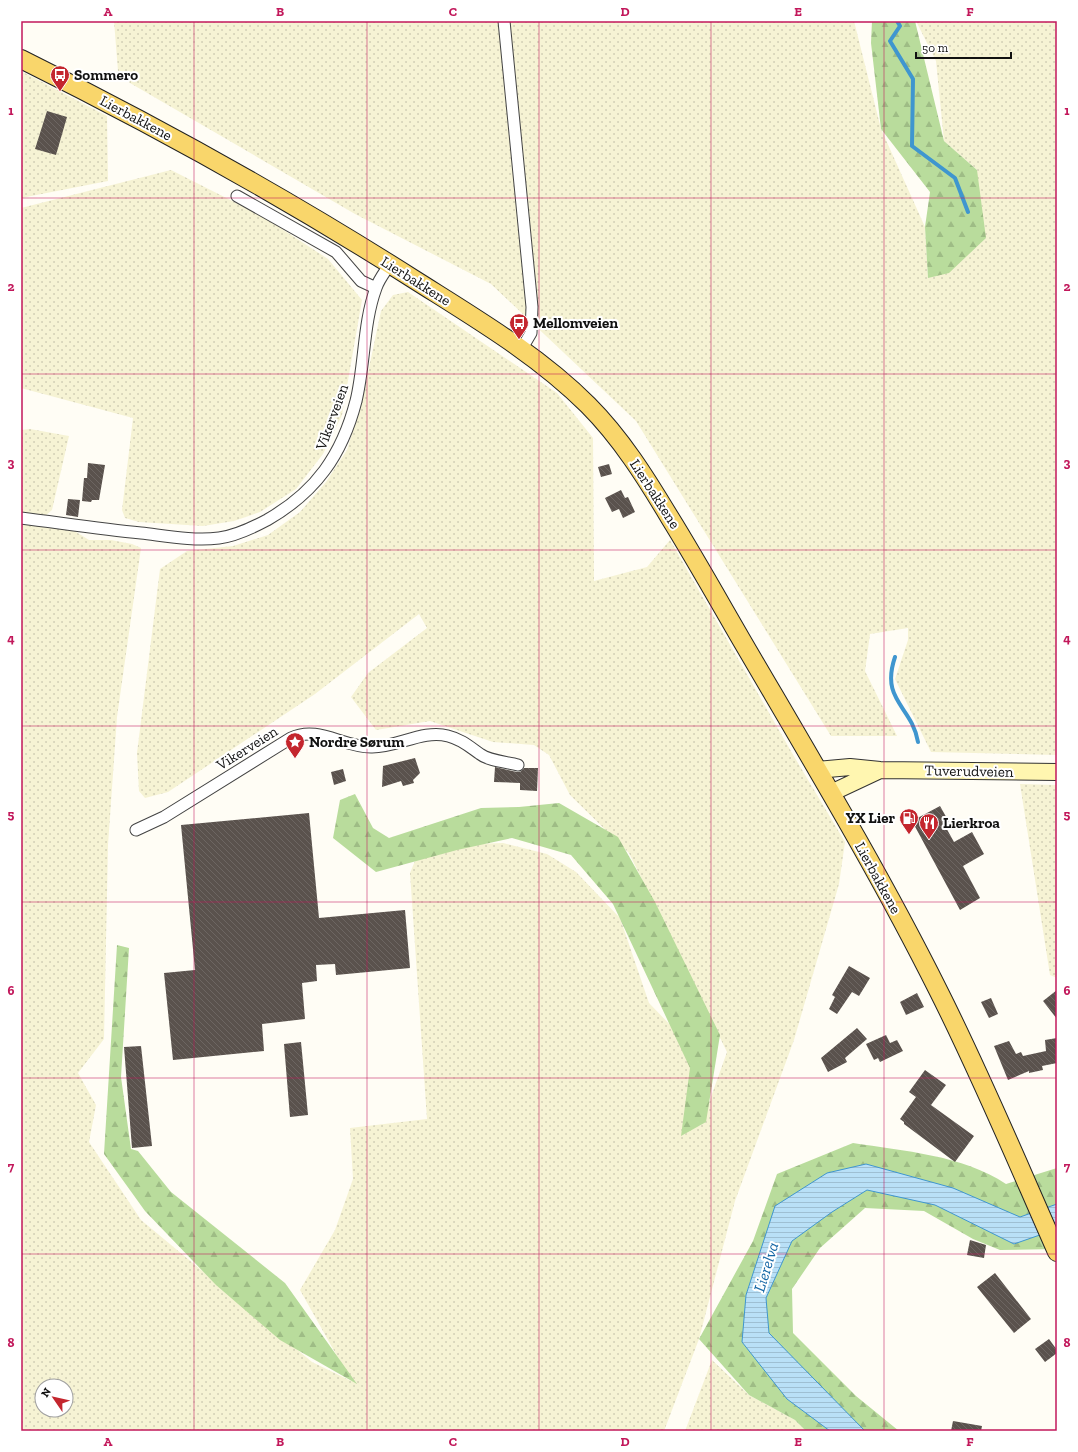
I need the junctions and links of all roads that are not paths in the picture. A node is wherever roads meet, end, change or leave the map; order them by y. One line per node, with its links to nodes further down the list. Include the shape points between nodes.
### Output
1 (504, 21): 6 (street, via 532,307 531,333)
2 (21, 59): 4 (main road, Lierbakkene, via 115,106 254,183)
3 (237, 196): 5 (street, via 336,252 361,281)
4 (390, 264): 5 (street, Vikerveien); 6 (main road, Lierbakkene)
5 (376, 288): 7 (street, Vikerveien, via 356,399 344,434 332,460 315,484 281,512 249,528 211,538 161,537)
6 (521, 350): 9 (main road, Lierbakkene, via 582,399 608,426 626,450 683,539)
7 (21, 518)
8 (518, 765): 13 (street, Vikerveien, via 481,755 458,740 443,735 430,735 373,747 348,745 307,733 291,738 164,817)
9 (817, 770): 10 (main road, Tuverudveien, via 850,767); 12 (main road, Lierbakkene)
10 (880, 770): 11 (main road, Tuverudveien); 12 (main road, Tuverudveien)
11 (1057, 772)
12 (831, 793): 14 (main road, Lierbakkene, via 941,996)
13 (136, 830)
14 (1057, 1252)

